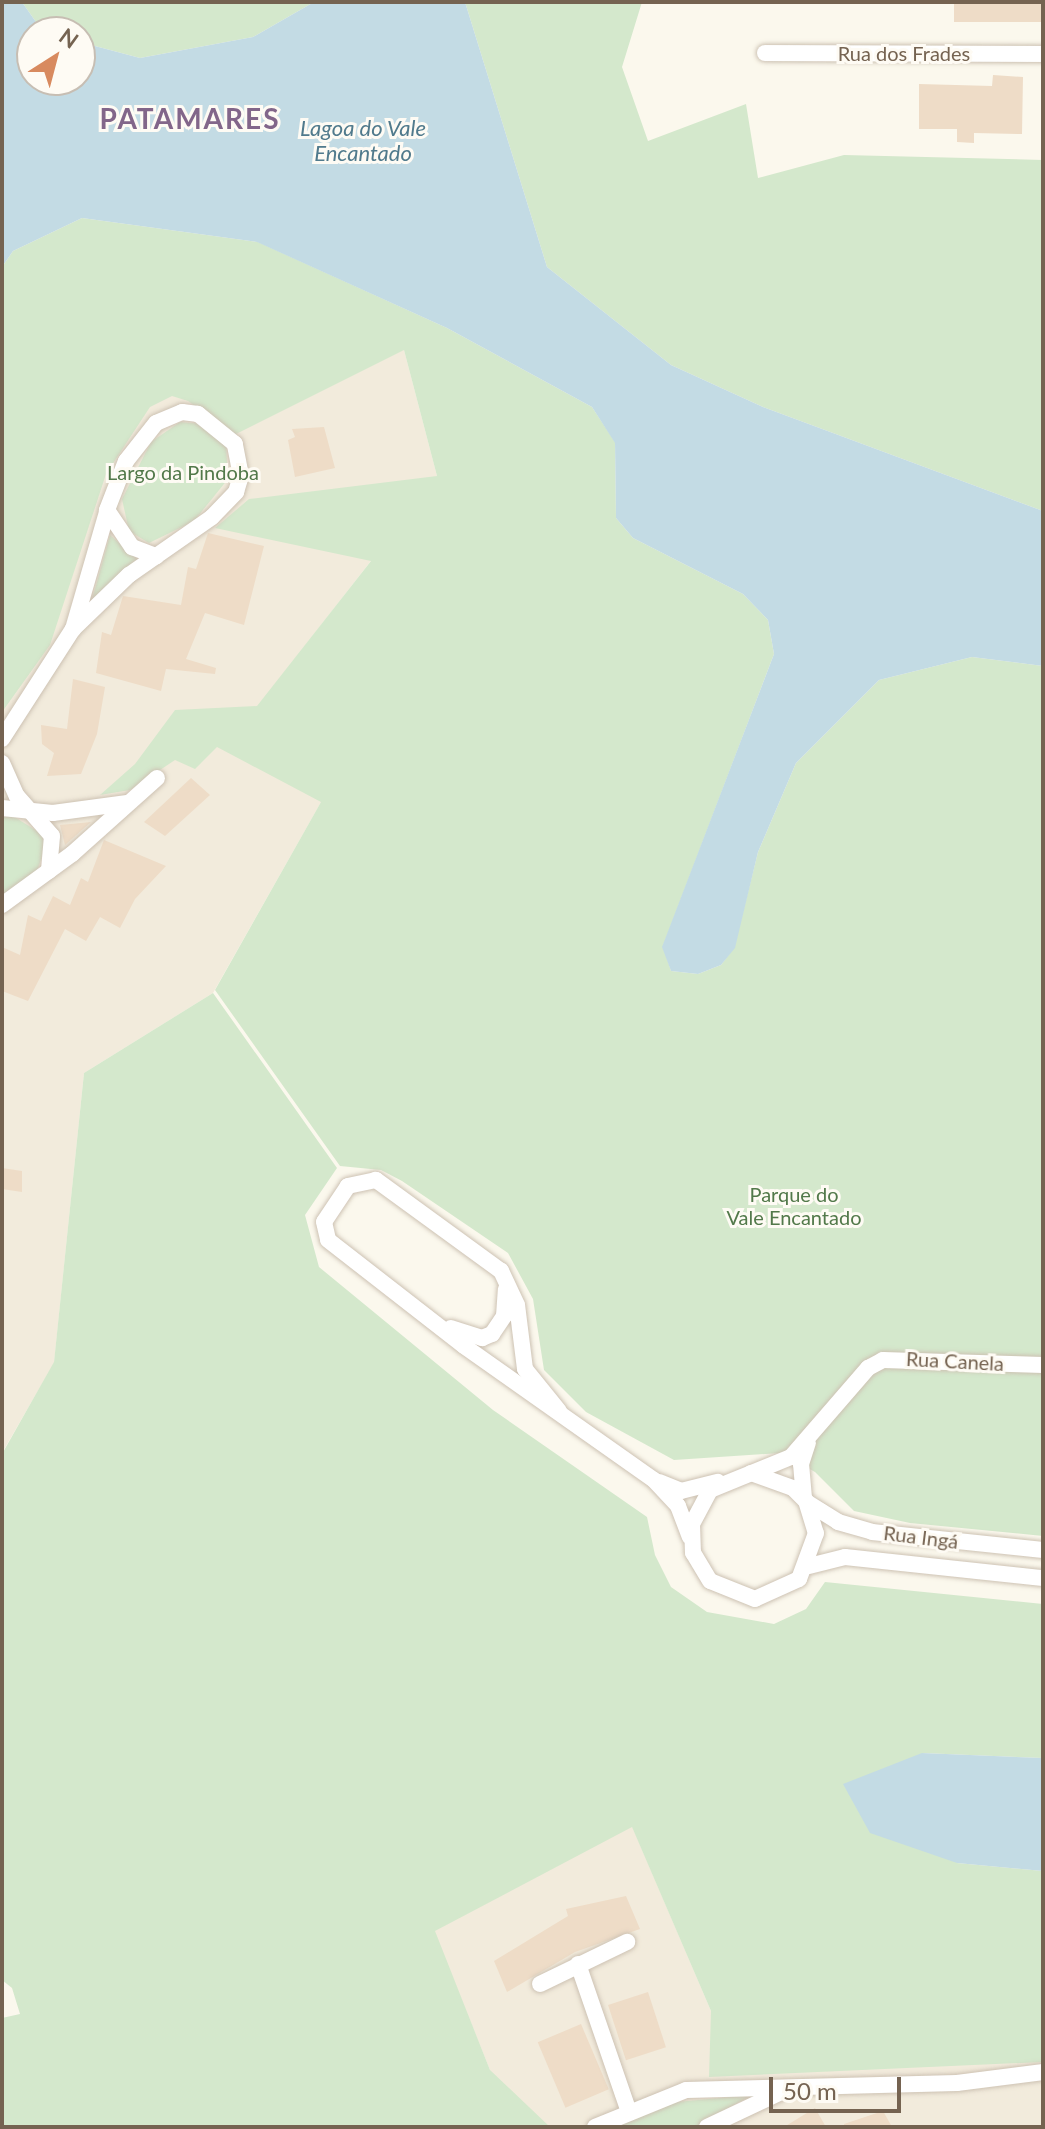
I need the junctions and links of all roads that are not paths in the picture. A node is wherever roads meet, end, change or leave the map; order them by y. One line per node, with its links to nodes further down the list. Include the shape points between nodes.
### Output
1 (765, 53): 2 (street, Rua dos Frades)
2 (1043, 54)
3 (107, 510): 4 (street, via 132,547); 4 (street, via 126,461 156,423 182,412 226,431 240,460 236,492); 5 (street)
4 (156, 556): 5 (street)
5 (73, 629): 6 (street)
6 (2, 739)
7 (2, 763): 11 (street, via 17,796)
8 (157, 778): 9 (street)
9 (128, 802): 11 (street); 12 (street)
10 (2, 808): 11 (street)
11 (34, 813): 12 (street, via 55,847)
12 (49, 871): 13 (street)
13 (2, 905)
14 (507, 1281): 15 (street, via 504,1316 492,1334 482,1338); 15 (street, via 492,1263 389,1188 365,1179 348,1186 324,1222 328,1240); 17 (street, via 517,1305 525,1369)
15 (442, 1324): 17 (street)
16 (1043, 1365): 18 (street, Rua Canela, via 883,1360 868,1368)
17 (559, 1411): 20 (street)
18 (809, 1441): 19 (street, Rua Canela, via 782,1462); 22 (street, Rua Canela, via 801,1464)
19 (751, 1473): 21 (street); 22 (street, via 781,1480)
20 (654, 1480): 21 (street, via 681,1491); 23 (street, via 678,1506)
21 (721, 1481): 23 (street, via 695,1511)
22 (805, 1500): 24 (street, Rua Ingá, via 838,1522 872,1532); 25 (street, via 816,1533)
23 (690, 1537): 25 (street, via 700,1569 739,1597 772,1596)
24 (1043, 1550)
25 (809, 1566): 26 (street, Rua Ingá, via 845,1557)
26 (1043, 1578)
27 (627, 1942): 28 (street)
28 (578, 1964): 29 (street); 32 (street)
29 (540, 1984)
30 (1043, 2072): 31 (street, via 957,2083)
31 (794, 2088): 32 (street, via 686,2090); 34 (street)
32 (628, 2109): 33 (street)
33 (595, 2127)
34 (707, 2127)

